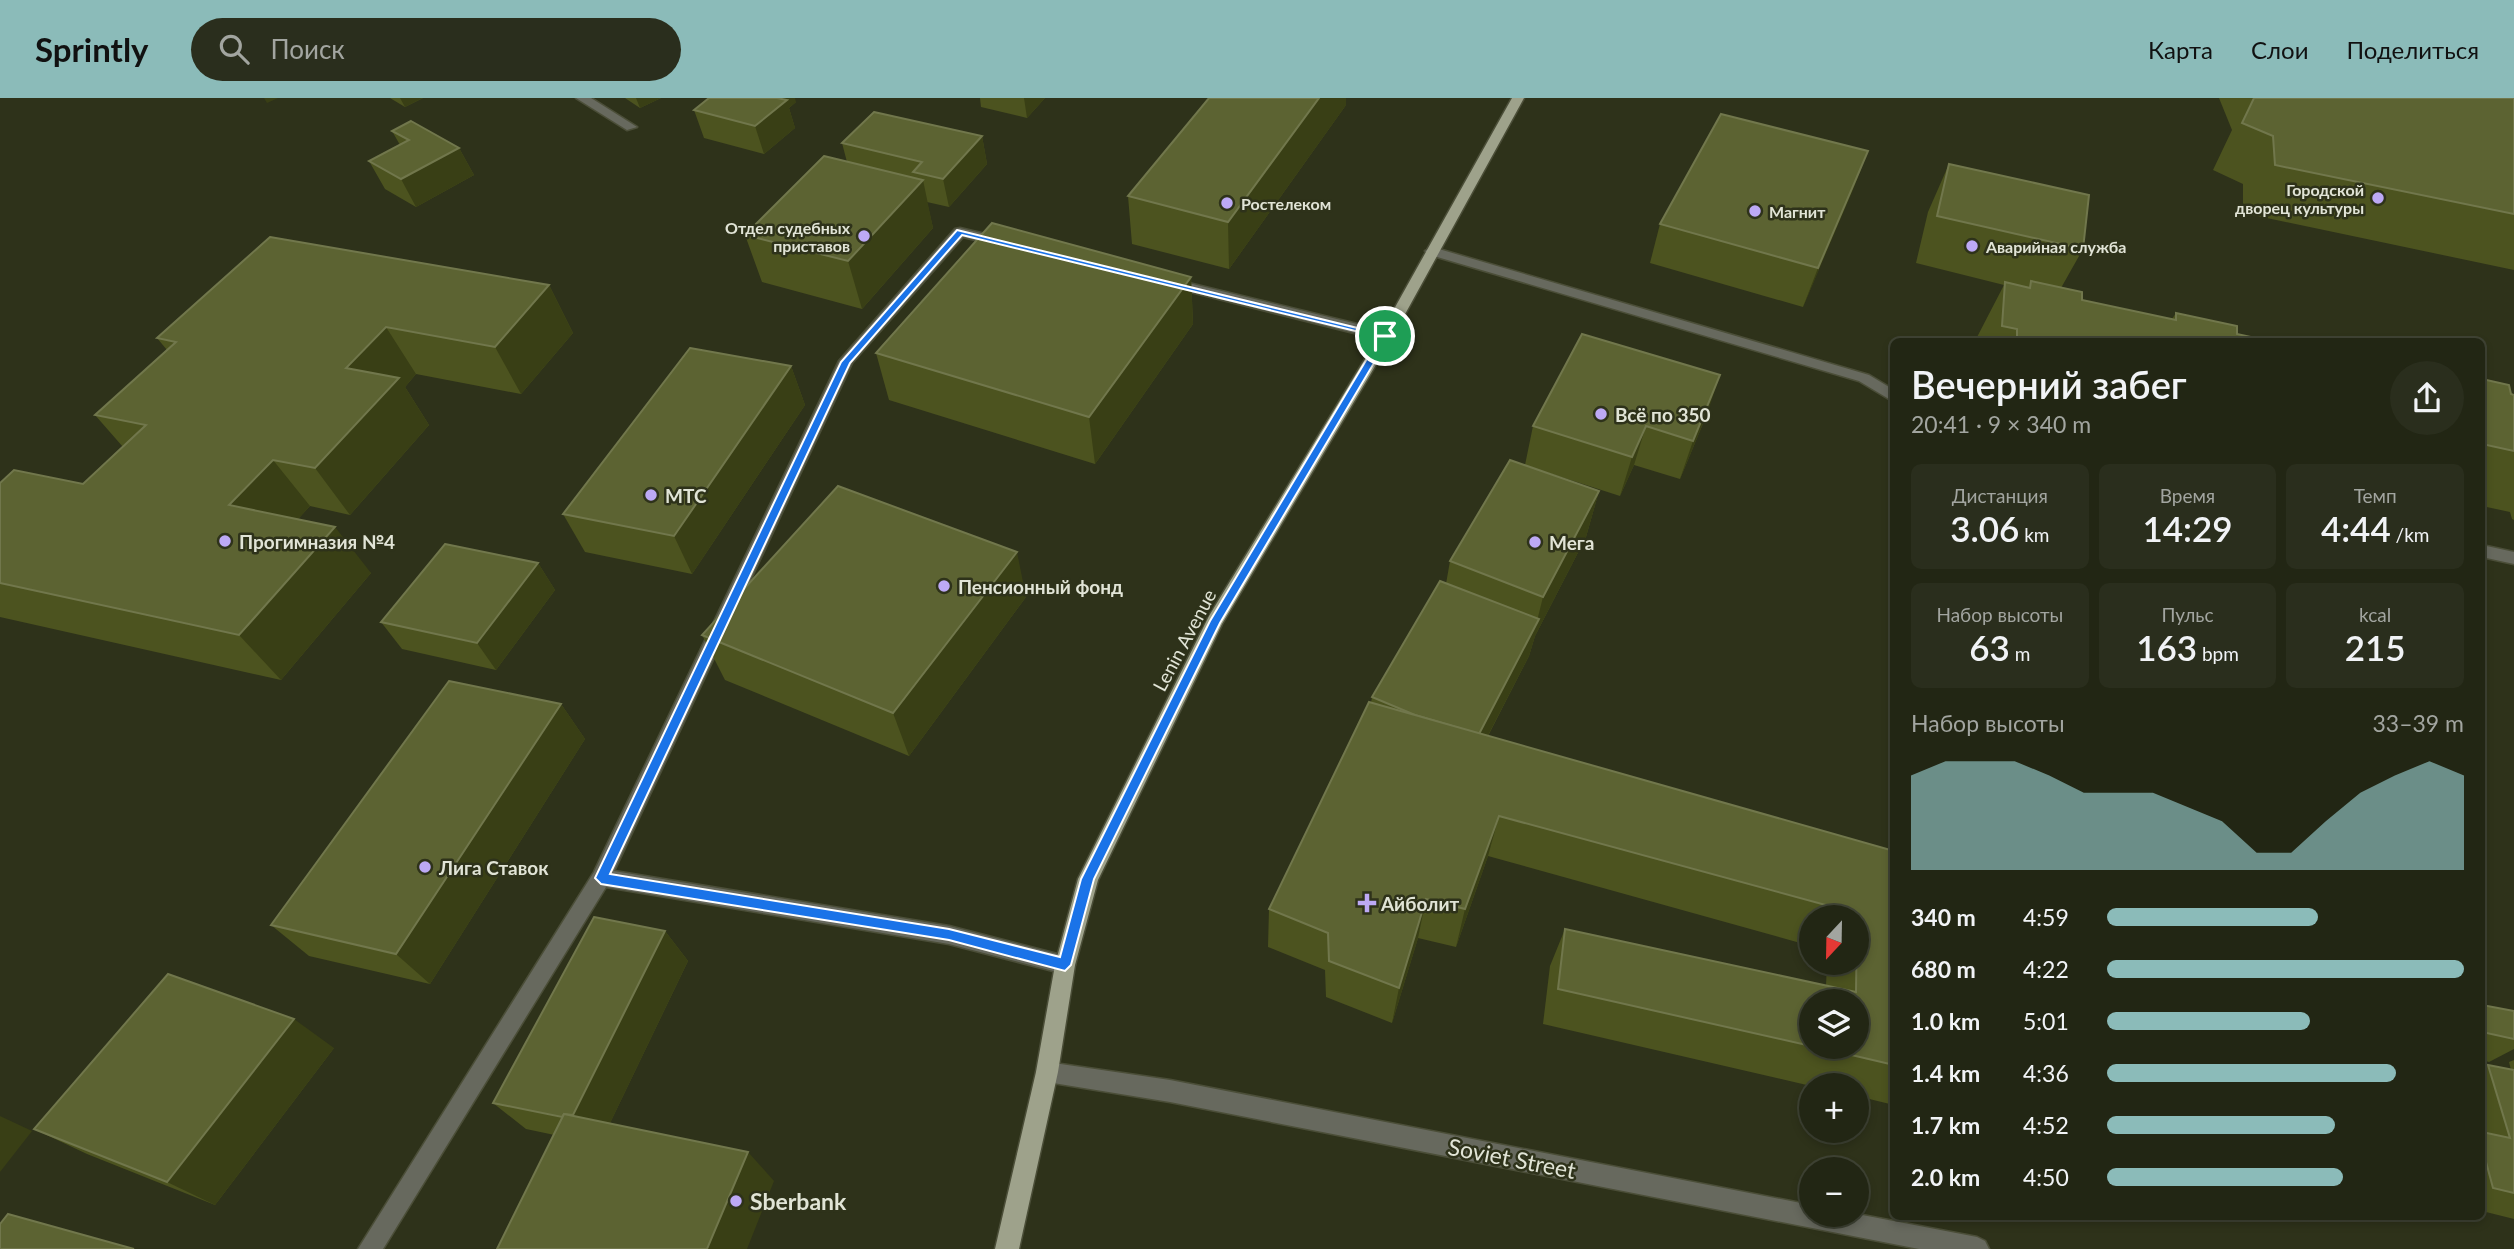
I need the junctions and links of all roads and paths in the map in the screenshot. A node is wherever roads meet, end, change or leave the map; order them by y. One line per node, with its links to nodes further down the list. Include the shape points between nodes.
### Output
1 (582, 98): 3 (street)
2 (1518, 98): 5 (main road, Lenin Avenue)
3 (631, 127)
4 (1013, 245): 11 (street, via 960,232 846,362)
5 (1432, 251): 7 (main road, Lenin Avenue); 8 (street, via 1864,378)
6 (1147, 277): 7 (street)
7 (1385, 336): 12 (main road, Lenin Avenue, via 1215,621 1088,879)
8 (1890, 394)
9 (2485, 552): 10 (street)
10 (2514, 558)
11 (601, 878): 12 (street, via 949,934); 14 (street)
12 (1065, 965): 13 (main road, Lenin Avenue)
13 (1048, 1072): 15 (main road, Lenin Avenue); 16 (street, Soviet Street, via 1170,1091)
14 (370, 1249)
15 (1007, 1249)
16 (1976, 1249)

